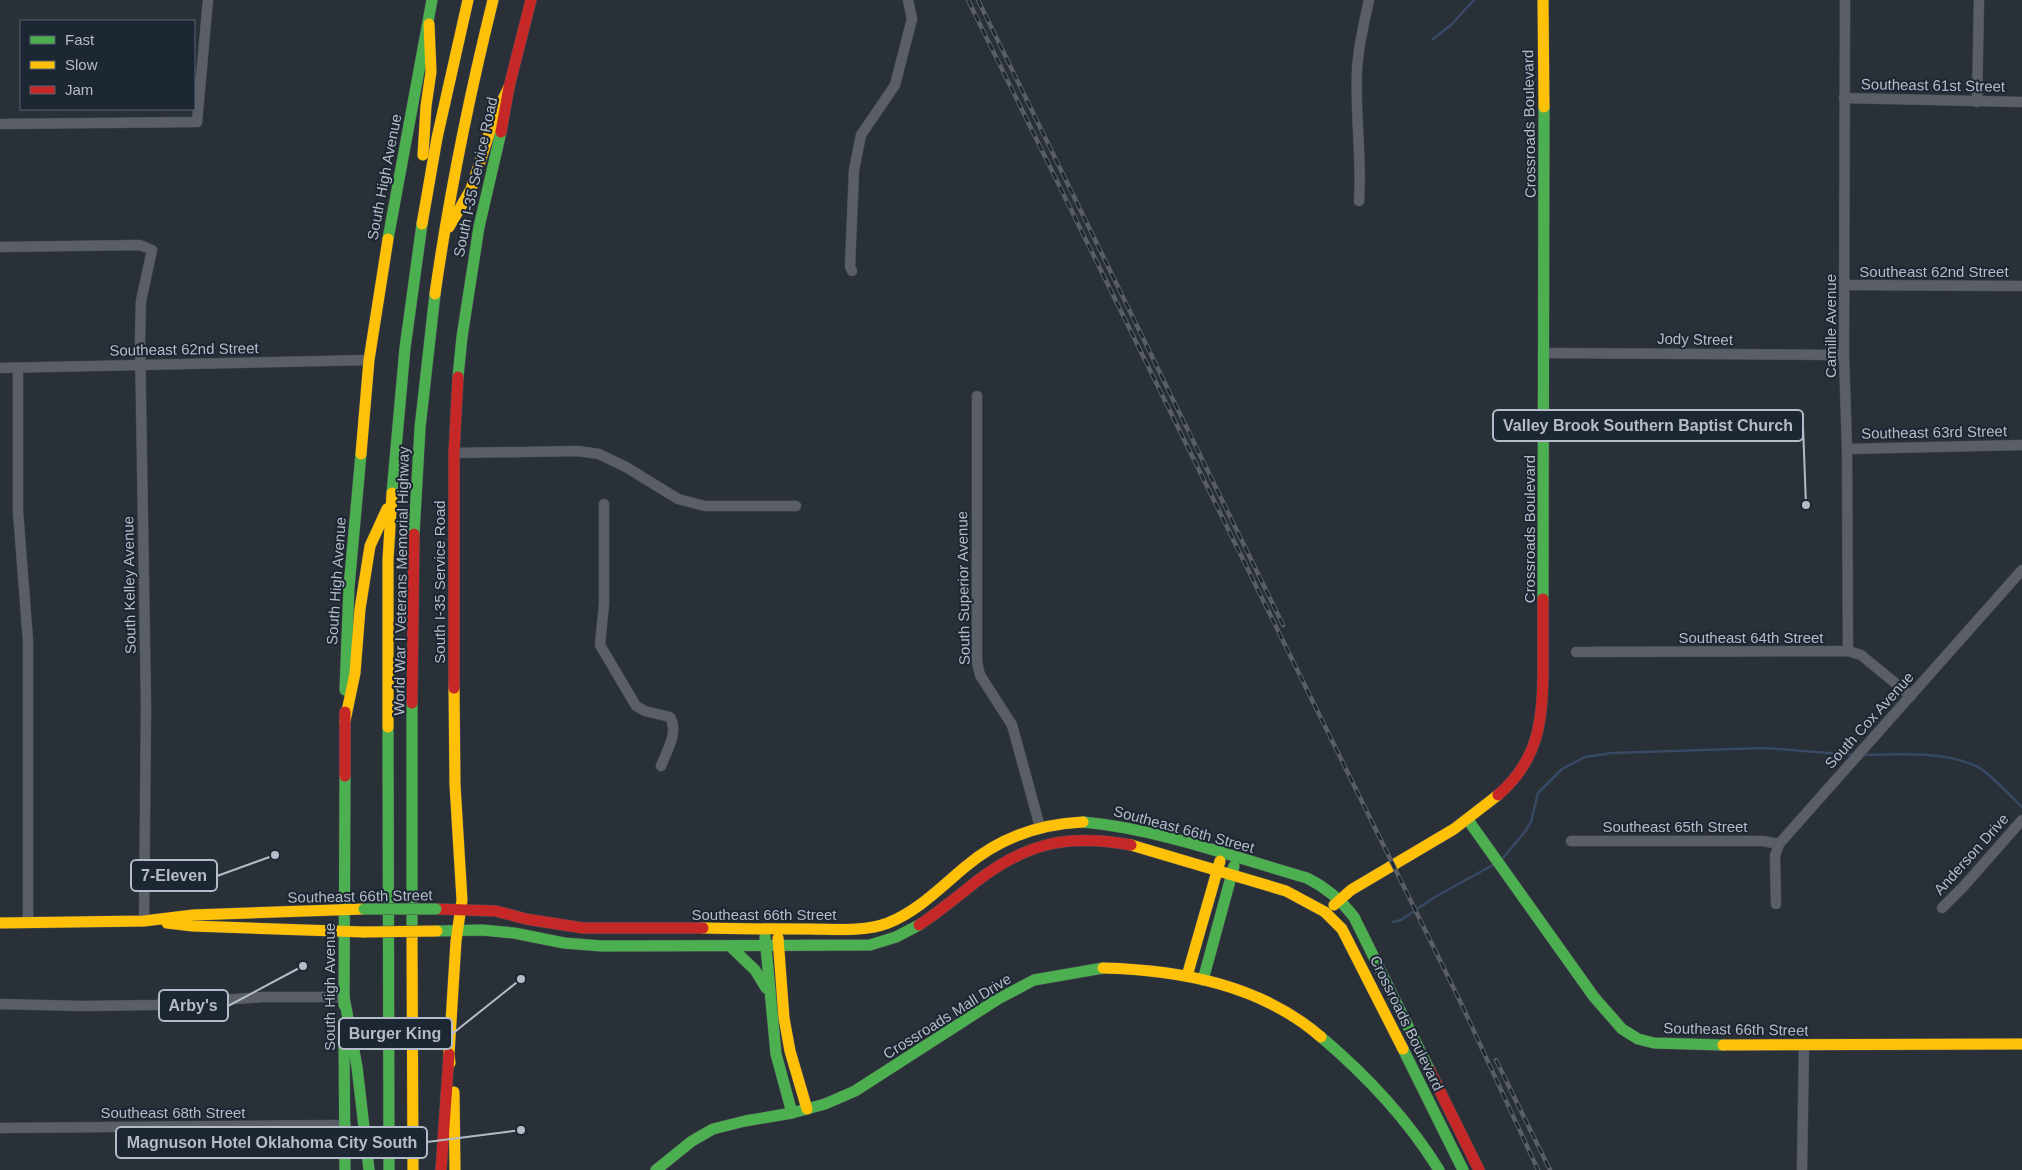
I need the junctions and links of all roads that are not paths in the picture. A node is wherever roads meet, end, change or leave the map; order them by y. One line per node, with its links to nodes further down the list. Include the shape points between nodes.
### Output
1 (208, 0): 16 (street, via 197,122)
2 (432, 0): 11 (main road, South High Avenue)
3 (468, 0): 18 (main road, World War I Veterans Memorial Highway, via 442,110)
4 (493, 0): 19 (main road, World War I Veterans Memorial Highway, via 458,149)
5 (531, 0): 12 (main road, South I-35 Service Road)
6 (908, 0): 21 (street, via 912,19 895,85 861,135 854,170)
7 (1369, 0): 17 (street, via 1357,71)
8 (1543, 0): 24 (main road, Crossroads Boulevard)
9 (1846, 0): 13 (street, Camille Avenue)
10 (1979, 0): 14 (street)
11 (428, 24): 18 (main road, via 431,72); 26 (main road, South High Avenue, via 394,197)
12 (510, 87): 19 (main road, via 495,116 471,189); 33 (main road, South I-35 Service Road, via 469,279)
13 (1844, 98): 14 (street, Southeast 61st Street); 22 (street, Camille Avenue)
14 (1977, 102): 15 (street, Southeast 61st Street)
15 (2022, 102)
16 (0, 124)
17 (1359, 201)
18 (419, 235): 34 (main road, World War I Veterans Memorial Highway, via 400,376)
19 (443, 239): 83 (main road, World War I Veterans Memorial Highway, via 426,363 415,492)
20 (0, 247): 27 (street, South Kelley Avenue, via 140,245 152,250 142,301)
21 (852, 271)
22 (1845, 285): 23 (street, Southeast 62nd Street); 25 (street, Camille Avenue)
23 (2022, 286)
24 (1545, 353): 25 (street, Jody Street); 43 (main road, Crossroads Boulevard, via 1544,683 1539,731 1534,749 1511,784)
25 (1844, 356): 32 (street, Camille Avenue)
26 (369, 360): 27 (street, Southeast 62nd Street); 41 (main road, South High Avenue, via 349,587)
27 (142, 364): 29 (street, Southeast 62nd Street); 58 (street, South Kelley Avenue, via 146,706)
28 (0, 368): 29 (street, Southeast 62nd Street)
29 (18, 368): 59 (street, via 18,511 28,641)
30 (977, 396): 45 (street, South Superior Avenue, via 977,662 983,681 1012,725)
31 (2022, 445): 32 (street, Southeast 63rd Street)
32 (1847, 449): 38 (street, Camille Avenue)
33 (454, 453): 36 (street, via 599,454 678,499 705,506); 55 (main road, South I-35 Service Road, via 454,750)
34 (391, 501): 41 (main road, via 370,546 360,609 355,673); 82 (main road, World War I Veterans Memorial Highway, via 388,560)
35 (604, 504): 42 (street, via 604,604 600,645 636,706 670,717 674,724 674,733)
36 (796, 506)
37 (2022, 570): 40 (street, South Cox Avenue)
38 (1848, 651): 39 (street, Southeast 64th Street); 40 (street, Southeast 64th Street, via 1861,655)
39 (1576, 652)
40 (1911, 696): 47 (street, South Cox Avenue)
41 (345, 720): 56 (main road, South High Avenue)
42 (661, 766)
43 (1468, 820): 52 (main road, Crossroads Boulevard, via 1381,871); 74 (main road, Southeast 66th Street, via 1594,997 1633,1037 1676,1045)
44 (2022, 820): 54 (street, Anderson Drive)
45 (1040, 827): 48 (main road, Southeast 66th Street, via 1065,822 1099,822 1136,829); 62 (main road, Southeast 66th Street, via 999,843 976,857 915,908 888,924 854,929)
46 (1571, 841): 47 (street, Southeast 65th Street, via 1763,841)
47 (1780, 844): 53 (street, via 1775,856)
48 (1222, 854): 49 (main road, Southeast 66th Street); 50 (main road)
49 (1236, 858): 51 (main road); 52 (main road, Southeast 66th Street, via 1307,878 1325,886)
50 (1217, 870): 51 (main road, Southeast 66th Street); 67 (main road, Southeast 66th Street, via 1111,840 1067,839 1046,843 1007,859 931,918 902,936 870,945); 68 (main road)
51 (1231, 874): 57 (main road, Southeast 66th Street, via 1286,890); 69 (main road)
52 (1341, 899): 57 (main road, Crossroads Boulevard); 89 (main road, Crossroads Boulevard, via 1354,917)
53 (1776, 904)
54 (1942, 908)
55 (460, 909): 56 (main road, Southeast 66th Street, bridge); 61 (main road, Southeast 66th Street, via 496,911 584,928); 64 (main road, South I-35 Service Road)
56 (344, 910): 58 (main road, Southeast 66th Street, via 193,914); 63 (main road, South High Avenue)
57 (1325, 912): 88 (main road, Crossroads Boulevard, via 1342,929 1359,960)
58 (144, 920): 59 (main road, Southeast 66th Street); 63 (main road, Southeast 66th Street, via 193,926)
59 (28, 922): 60 (main road, Southeast 66th Street)
60 (0, 923)
61 (765, 929): 62 (main road, Southeast 66th Street); 66 (main road)
62 (777, 929): 67 (main road)
63 (344, 930): 64 (main road, Southeast 66th Street, bridge); 71 (main road, South High Avenue)
64 (458, 931): 65 (main road, Southeast 66th Street, via 514,933 592,945); 75 (main road, South I-35 Service Road)
65 (730, 946): 66 (main road, Southeast 66th Street); 70 (main road, via 756,970)
66 (765, 946): 67 (main road, Southeast 66th Street); 70 (main road)
67 (779, 946): 76 (main road, via 784,1018)
68 (1188, 976): 69 (main road, Crossroads Mall Drive); 76 (main road, Crossroads Mall Drive, via 1143,969 1100,968 1034,980 998,999 855,1090)
69 (1203, 980): 87 (main road, Crossroads Mall Drive, via 1252,994 1308,1025 1386,1100)
70 (769, 995): 77 (main road, via 776,1054)
71 (344, 997): 72 (street, via 263,997 156,1005); 78 (main road, South High Avenue); 81 (main road, via 357,1067)
72 (0, 1004)
73 (2022, 1044): 74 (main road, Southeast 66th Street)
74 (1804, 1045): 90 (street)
75 (449, 1054): 84 (main road); 85 (main road, South I-35 Service Road, via 454,1100)
76 (807, 1109): 77 (main road, Crossroads Mall Drive)
77 (792, 1112): 86 (main road, Crossroads Mall Drive, via 714,1129 692,1141)
78 (346, 1125): 79 (street, Southeast 68th Street); 80 (main road, South High Avenue)
79 (0, 1128)
80 (345, 1170)
81 (369, 1170)
82 (389, 1170)
83 (413, 1170)
84 (441, 1170)
85 (455, 1170)
86 (656, 1170)
87 (1439, 1170)
88 (1463, 1170)
89 (1479, 1170)
90 (1802, 1170)

